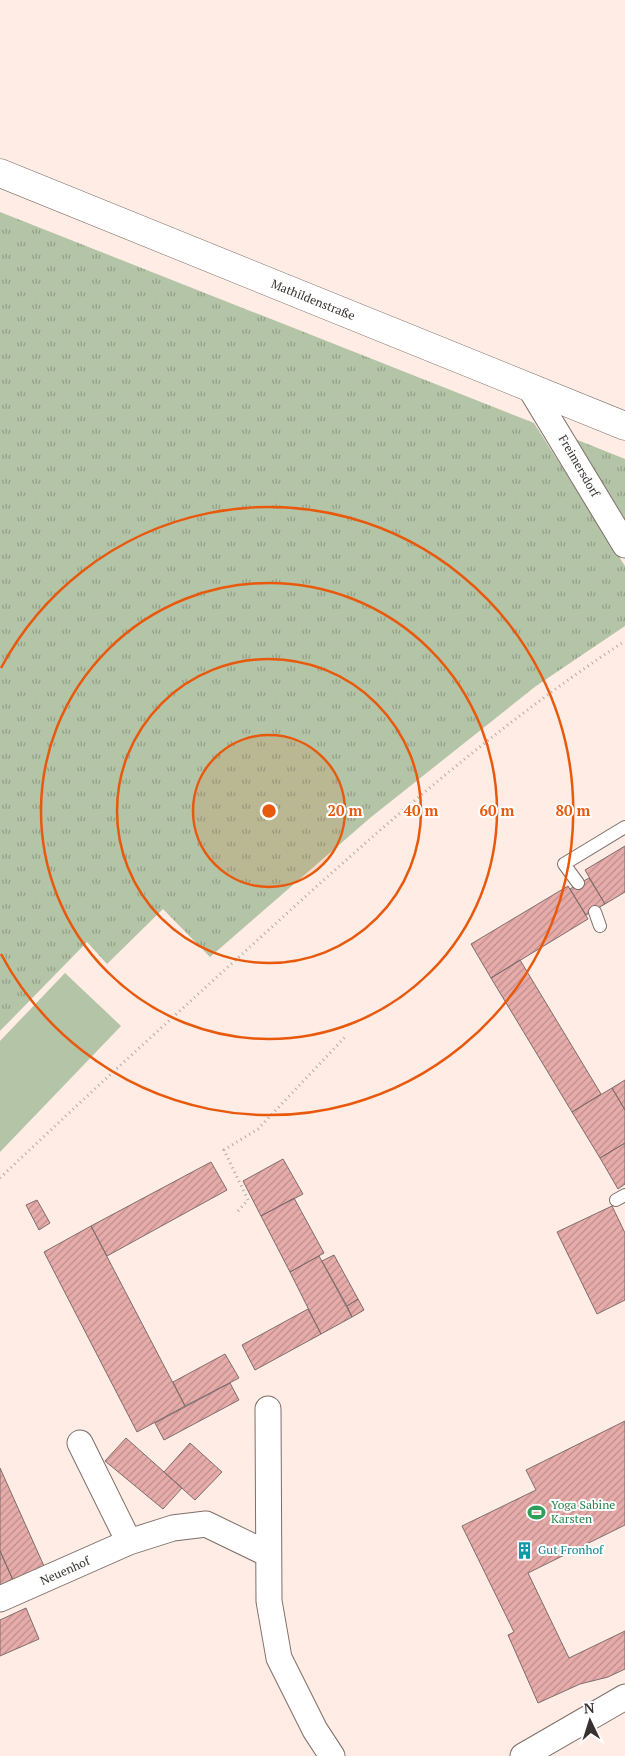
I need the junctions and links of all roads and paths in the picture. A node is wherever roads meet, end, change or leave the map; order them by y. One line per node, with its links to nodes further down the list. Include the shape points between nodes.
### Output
1 (0, 173): 2 (street, Mathildenstraße)
2 (530, 388): 3 (street, Mathildenstraße); 4 (street, Freimersdorf)
3 (625, 426)
4 (625, 545)
5 (625, 641): 11 (path, via 411,801)
6 (625, 827): 7 (lane, via 564,864)
7 (578, 883)
8 (595, 912): 9 (lane)
9 (600, 926)
10 (347, 1035): 12 (path, via 258,1129 224,1150 248,1200)
11 (0, 1178)
12 (238, 1211)
13 (268, 1409): 16 (street)
14 (80, 1443): 15 (street)
15 (129, 1542): 16 (street, Neuenhof, via 173,1528 206,1524); 17 (street, Neuenhof)
16 (268, 1554): 19 (street, via 269,1601 279,1658 315,1730)
17 (0, 1599)
18 (625, 1697): 20 (street)
19 (332, 1756)
20 (524, 1756)

